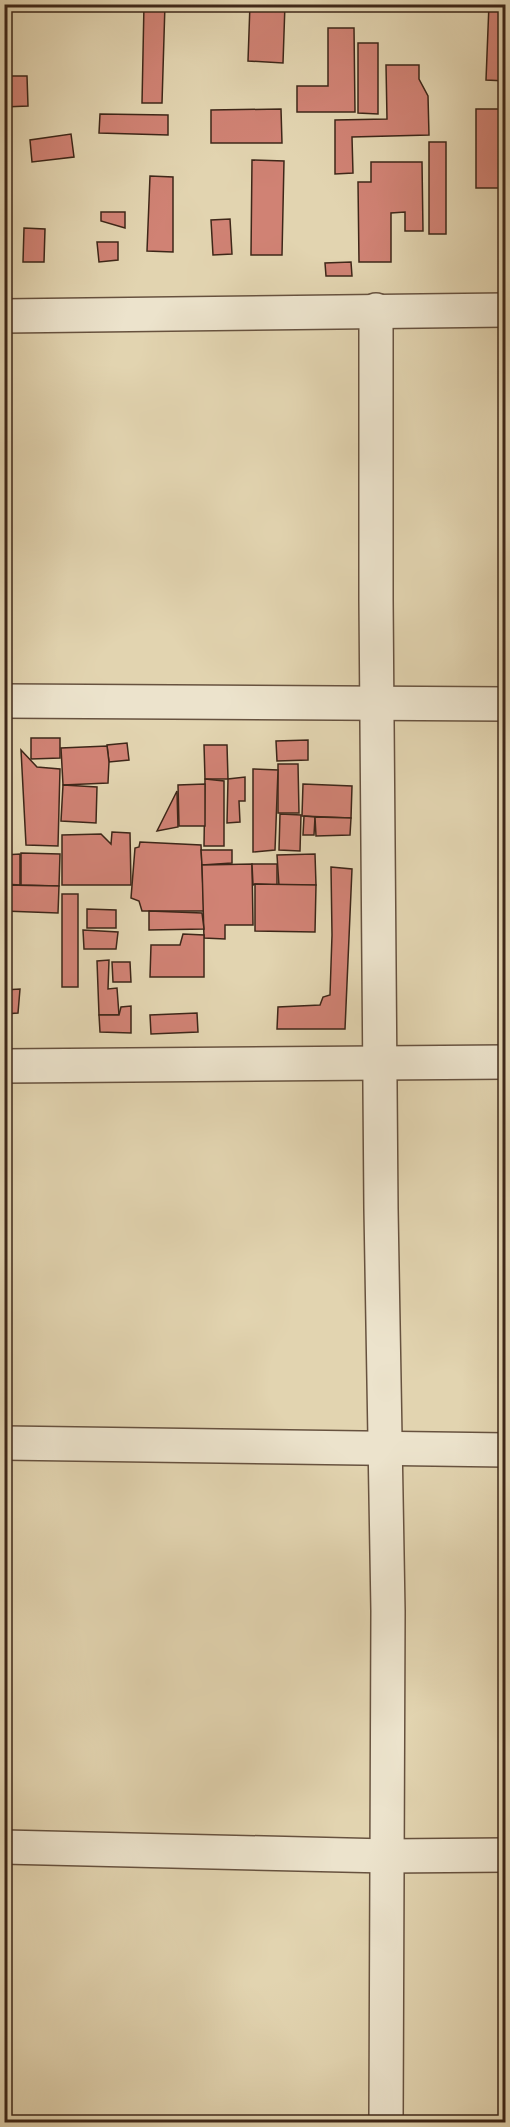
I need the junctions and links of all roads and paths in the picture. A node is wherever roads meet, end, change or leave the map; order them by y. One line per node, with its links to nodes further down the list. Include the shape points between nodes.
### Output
1 (376, 310): 2 (street); 3 (street); 5 (street)
2 (506, 310)
3 (4, 316)
4 (4, 701): 5 (street)
5 (377, 703): 6 (street); 8 (street)
6 (506, 704)
7 (506, 1062): 8 (street)
8 (380, 1063): 9 (street); 11 (street)
9 (4, 1066)
10 (4, 1443): 11 (street)
11 (385, 1448): 12 (street); 15 (street)
12 (506, 1450)
13 (4, 1847): 15 (street)
14 (506, 1855): 15 (street)
15 (387, 1856): 16 (street)
16 (386, 2122)

